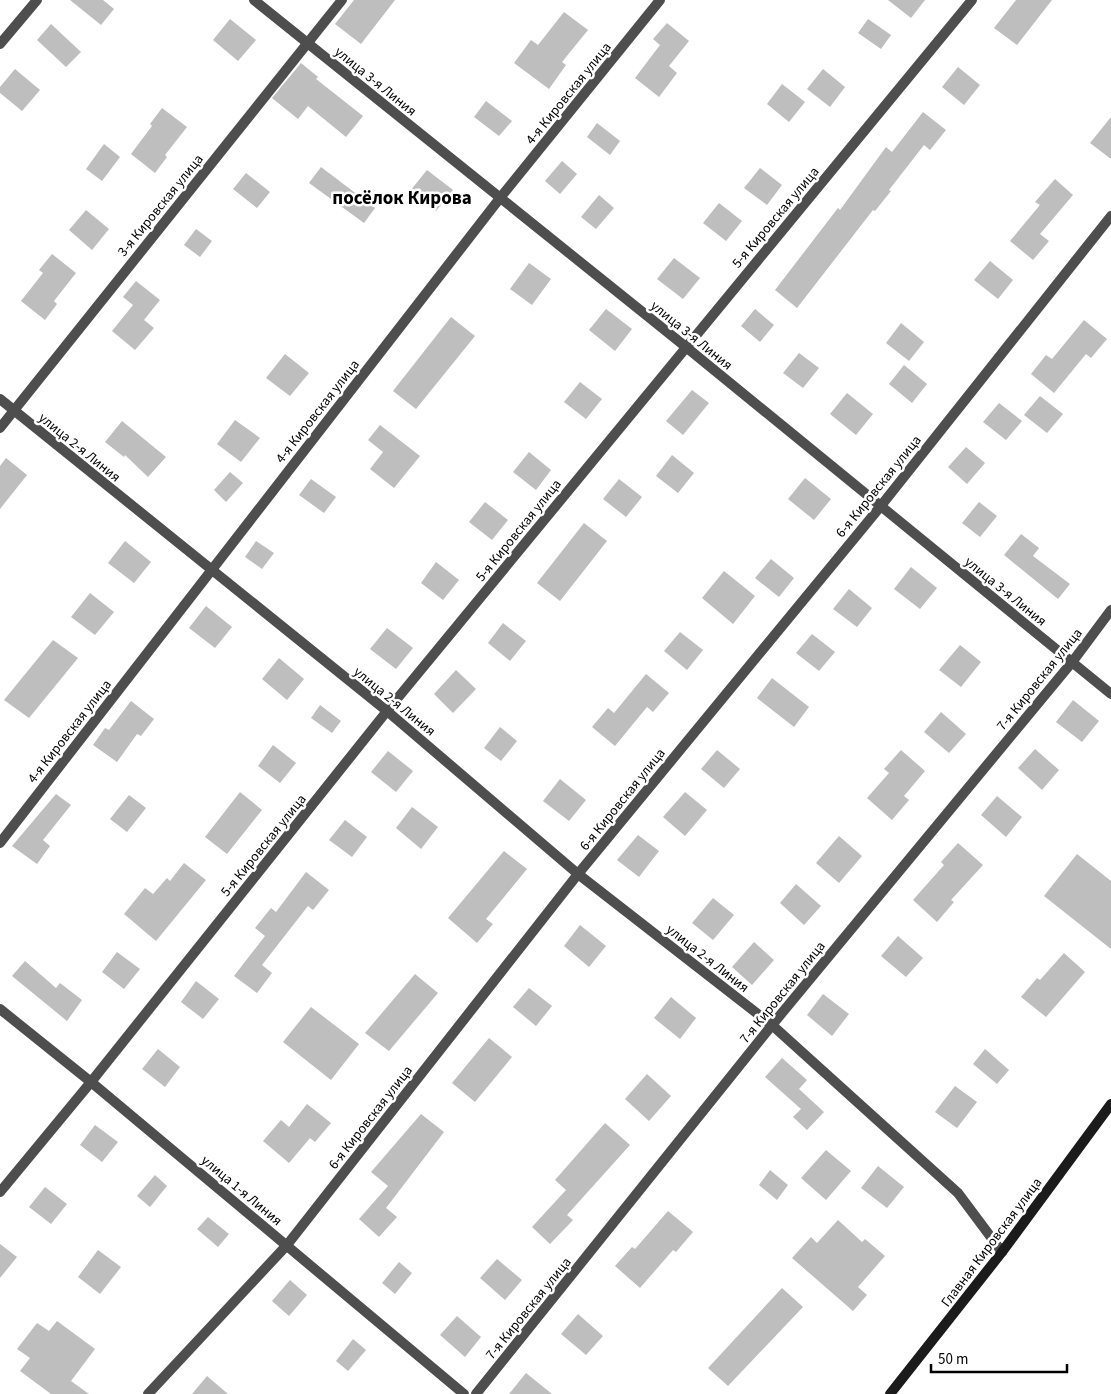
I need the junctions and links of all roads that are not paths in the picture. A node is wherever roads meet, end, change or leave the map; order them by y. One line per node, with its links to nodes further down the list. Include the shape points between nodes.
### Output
1 (37, 0): 7 (street)
2 (254, 0): 6 (street, улица 3-я Линия)
3 (342, 0): 6 (street, 3-я Кировская улица)
4 (660, 0): 8 (street, 4-я Кировская улица)
5 (972, 0): 10 (street, 5-я Кировская улица)
6 (307, 43): 8 (street, улица 3-я Линия); 12 (street, 3-я Кировская улица)
7 (0, 44)
8 (500, 198): 10 (street, улица 3-я Линия); 15 (street, 4-я Кировская улица)
9 (1111, 216): 14 (street, 6-я Кировская улица)
10 (686, 347): 14 (street, улица 3-я Линия); 19 (street, 5-я Кировская улица)
11 (0, 399): 12 (street, улица 2-я Линия)
12 (14, 411): 13 (street, 3-я Кировская улица); 15 (street, улица 2-я Линия)
13 (0, 428)
14 (880, 507): 17 (street, улица 3-я Линия); 21 (street, 6-я Кировская улица)
15 (211, 571): 19 (street, улица 2-я Линия); 20 (street, 4-я Кировская улица)
16 (1111, 610): 17 (street, 7-я Кировская улица)
17 (1073, 662): 18 (street, улица 3-я Линия); 23 (street, 7-я Кировская улица)
18 (1111, 694)
19 (387, 711): 21 (street, улица 2-я Линия); 24 (street, 5-я Кировская улица)
20 (0, 842)
21 (578, 874): 23 (street, улица 2-я Линия); 27 (street, 6-я Кировская улица)
22 (0, 1009): 24 (street, улица 1-я Линия)
23 (772, 1025): 28 (street, улица 2-я Линия, via 958,1193); 31 (street, 7-я Кировская улица)
24 (91, 1082): 26 (street, 5-я Кировская улица); 27 (street, улица 1-я Линия)
25 (1111, 1104): 28 (main road, Главная Кировская улица)
26 (0, 1192)
27 (287, 1245): 29 (street, 6-я Кировская улица); 30 (street, улица 1-я Линия)
28 (1002, 1252): 32 (main road, Главная Кировская улица)
29 (148, 1394)
30 (464, 1394)
31 (476, 1394)
32 (890, 1394)

